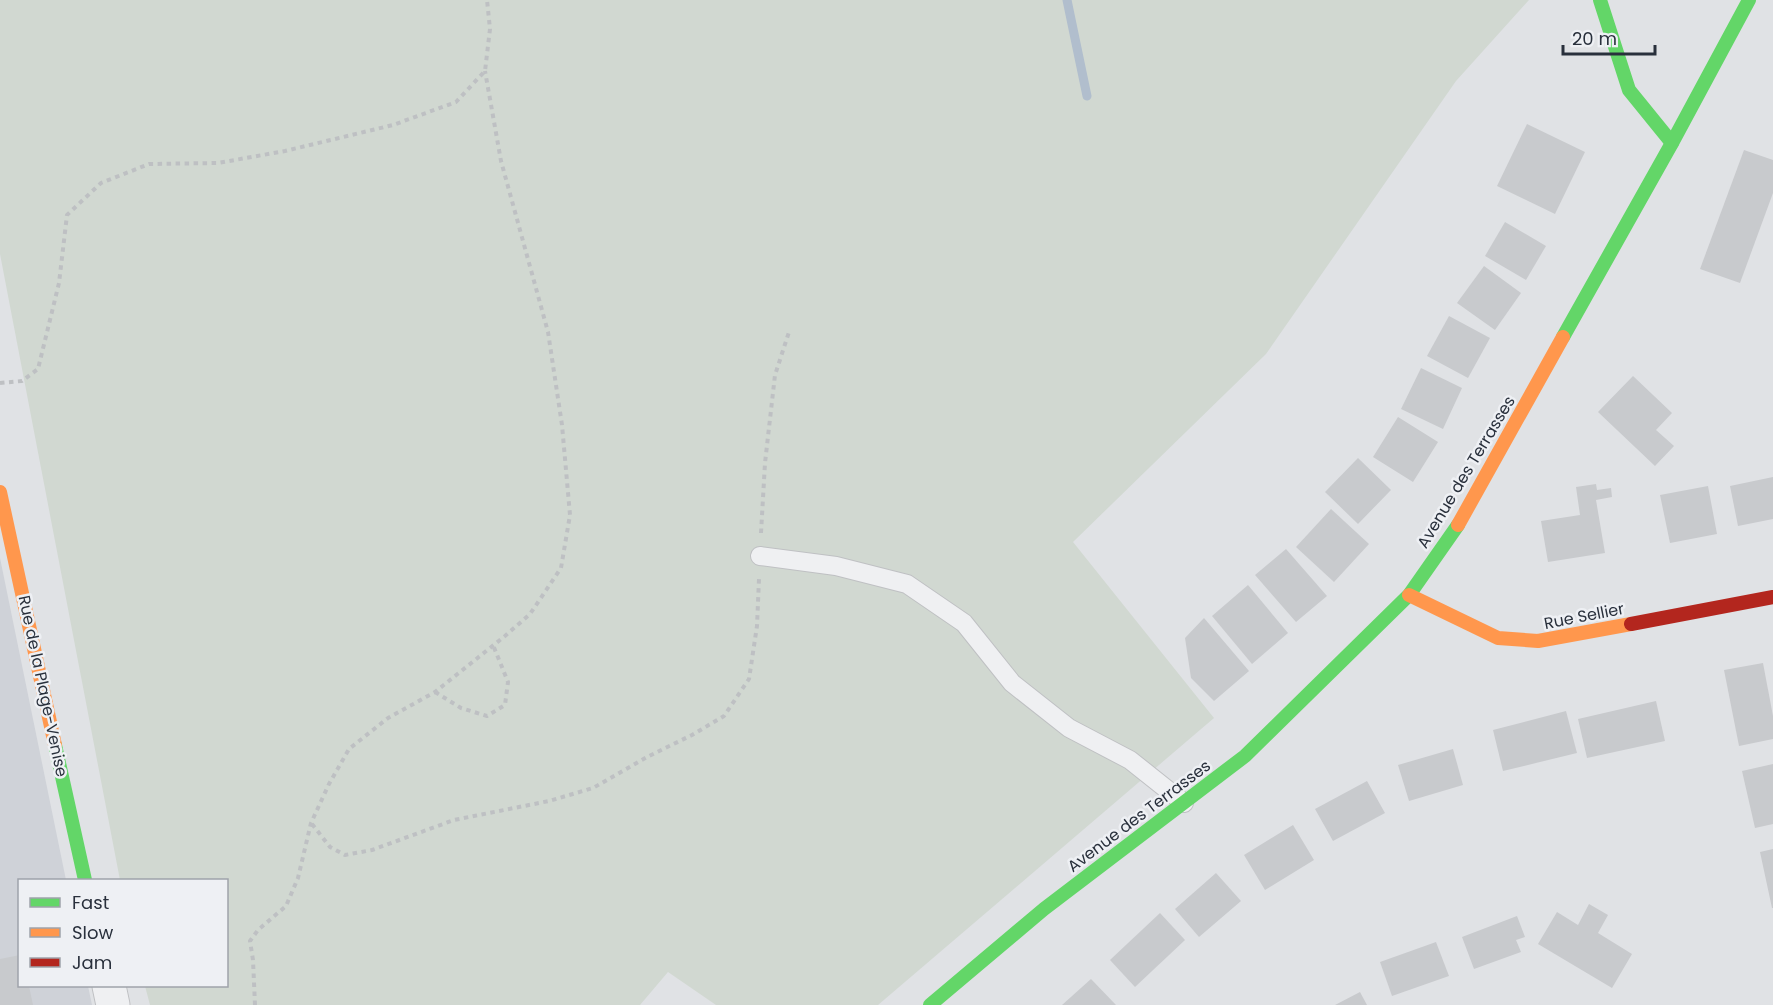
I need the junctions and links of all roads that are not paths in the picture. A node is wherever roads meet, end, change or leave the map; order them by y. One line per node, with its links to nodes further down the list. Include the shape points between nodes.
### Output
1 (1600, 0): 3 (street, via 1629,90)
2 (1749, 0): 3 (street, Avenue des Terrasses)
3 (1672, 143): 7 (street, Avenue des Terrasses, via 1457,527)
4 (0, 492): 5 (street, Rue de la Plage-Venise)
5 (4, 526): 10 (street, Rue de la Plage-Venise)
6 (760, 555): 9 (lane, via 836,566 907,584 964,623 1022,691 1069,728 1130,760)
7 (1409, 595): 8 (street, Rue Sellier, via 1498,638 1538,641); 9 (street, Avenue des Terrasses, via 1245,756)
8 (1773, 597)
9 (1184, 803): 13 (street, Avenue des Terrasses, via 1044,909)
10 (85, 879)
11 (108, 987): 12 (street)
12 (113, 1005)
13 (930, 1005)

